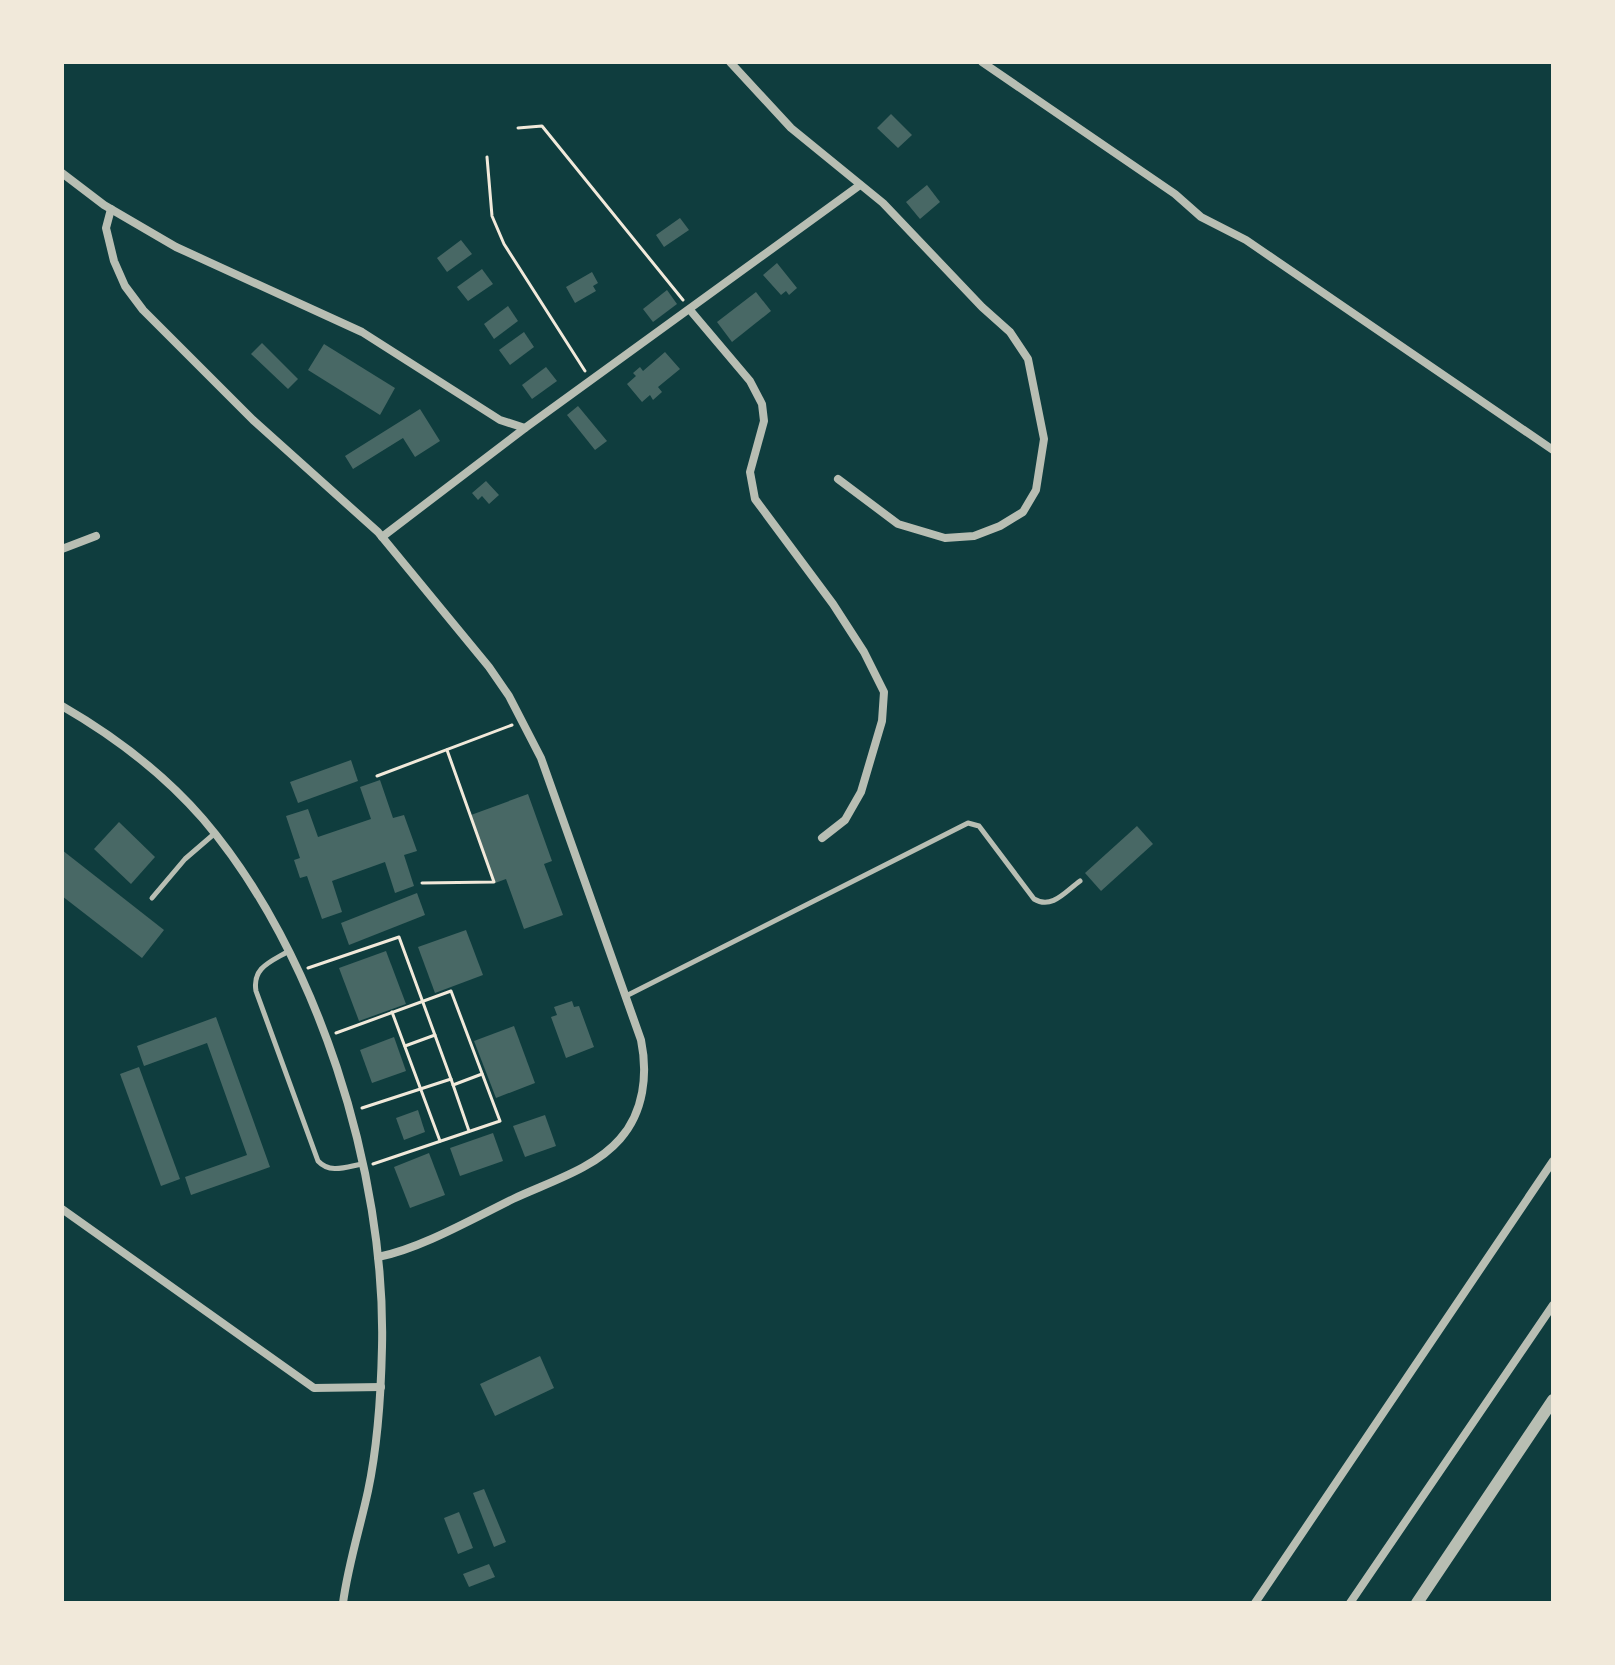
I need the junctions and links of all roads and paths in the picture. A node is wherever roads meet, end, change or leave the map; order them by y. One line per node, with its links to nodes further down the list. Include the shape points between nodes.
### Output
1 (730, 62): 6 (street, via 791,128)
2 (982, 62): 11 (street, via 1201,217 1246,240)
3 (518, 128): 8 (path, via 542,126)
4 (487, 157): 9 (path, via 492,216 504,244)
5 (62, 173): 7 (street)
6 (860, 185): 8 (street); 12 (street, via 1010,332 1028,359 1044,439 1036,490 1023,512 974,536 945,538 898,524)
7 (111, 209): 10 (street, via 176,247 343,322 500,420); 14 (street, via 106,228 114,261 143,310 253,420)
8 (690, 310): 9 (street); 21 (street, via 750,381 762,404 764,421 750,472 755,499 833,604 884,692 882,721 861,792 845,820)
9 (591, 381): 10 (street)
10 (525, 428): 14 (street)
11 (1553, 450)
12 (838, 479)
13 (96, 536): 15 (street)
14 (382, 537): 17 (street, via 489,667)
15 (62, 549)
16 (62, 706): 20 (street, via 138,756)
17 (524, 721): 18 (path); 27 (street)
18 (447, 750): 19 (path); 23 (path, via 494,882)
19 (377, 776)
20 (214, 834): 24 (lane); 25 (street, via 256,894)
21 (822, 838)
22 (1080, 881): 27 (lane, via 1042,904 979,826 968,823)
23 (422, 883)
24 (152, 898)
25 (287, 952): 26 (street); 41 (lane, via 259,969 256,991 318,1161 333,1169)
26 (296, 972): 28 (path, via 399,937); 31 (street)
27 (626, 996): 43 (street, via 645,1072 636,1114 622,1138 580,1168)
28 (422, 1000): 29 (path); 30 (path); 33 (path, via 451,991)
29 (392, 1012): 31 (path); 32 (path)
30 (435, 1035): 32 (path); 34 (path)
31 (325, 1037): 37 (street)
32 (405, 1046): 36 (path)
33 (482, 1074): 35 (path); 38 (path, via 500,1121)
34 (451, 1079): 35 (path); 36 (path)
35 (453, 1085): 38 (path)
36 (421, 1089): 37 (path); 39 (path)
37 (351, 1112): 41 (street)
38 (470, 1132): 39 (path)
39 (440, 1141): 41 (path)
40 (1553, 1161): 48 (street)
41 (364, 1165): 43 (street)
42 (62, 1209): 45 (street, via 314,1388)
43 (378, 1257): 45 (street)
44 (1553, 1305): 49 (street)
45 (381, 1387): 47 (street, via 369,1487)
46 (1553, 1400): 50 (street)
47 (343, 1603)
48 (1255, 1603)
49 (1350, 1603)
50 (1417, 1603)

